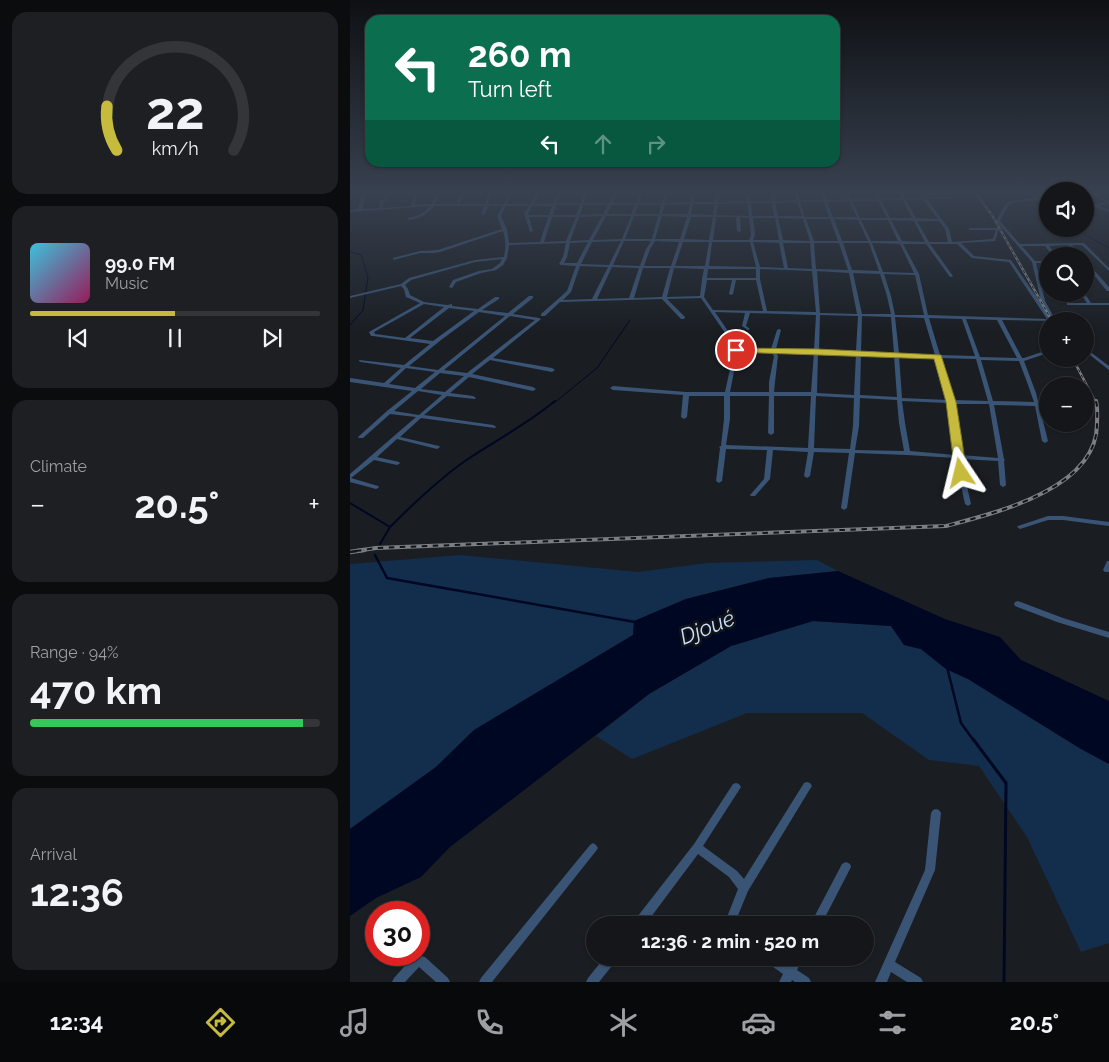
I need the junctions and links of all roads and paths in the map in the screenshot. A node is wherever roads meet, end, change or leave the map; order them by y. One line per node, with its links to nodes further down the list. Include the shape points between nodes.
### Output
1 (475, 240): 26 (street, via 438,252)
2 (506, 240): 21 (street)
3 (623, 240): 8 (street); 9 (street); 32 (street)
4 (751, 240): 11 (street); 12 (street); 36 (street)
5 (994, 240): 20 (street)
6 (1015, 240): 22 (street)
7 (568, 241): 8 (street); 16 (street); 30 (street, via 561,264)
8 (590, 241): 30 (street)
9 (653, 241): 10 (street); 33 (street)
10 (681, 241): 11 (street); 35 (street)
11 (710, 241): 34 (street)
12 (781, 241): 13 (street); 37 (street)
13 (812, 241): 14 (street); 38 (street)
14 (839, 241): 15 (street); 40 (street)
15 (868, 241): 17 (street); 42 (street)
16 (542, 242): 21 (street)
17 (900, 242): 18 (street); 43 (street)
18 (927, 242): 19 (street); 44 (street)
19 (950, 242): 20 (street)
20 (957, 242): 78 (street, via 973,257 1010,261 1050,320)
21 (507, 244): 25 (street)
22 (1020, 245): 24 (street); 27 (street)
23 (1070, 245): 24 (street); 31 (street, via 1083,244)
24 (1047, 246)
25 (505, 258): 48 (street, via 471,262 410,279); 49 (street, via 495,270 454,281)
26 (394, 259)
27 (1034, 262): 28 (street); 69 (street, via 1043,301)
28 (1039, 262)
29 (1094, 263): 31 (street)
30 (578, 264): 32 (street); 59 (street, via 569,292)
31 (1103, 264): 39 (street)
32 (610, 266): 33 (street); 58 (street)
33 (642, 267): 35 (street); 56 (street)
34 (706, 267): 35 (street); 36 (street); 45 (street)
35 (672, 268): 57 (street)
36 (758, 268): 37 (street); 47 (street)
37 (786, 269): 38 (street)
38 (815, 270): 40 (street); 70 (street)
39 (1109, 270)
40 (851, 272): 42 (street); 73 (street)
41 (1094, 272): 50 (street)
42 (882, 273): 43 (street); 74 (street)
43 (917, 274): 75 (street)
44 (951, 276)
45 (704, 279): 46 (street); 54 (street)
46 (734, 279): 47 (street); 51 (street)
47 (758, 279): 68 (street)
48 (402, 286): 52 (street); 60 (street, via 408,296)
49 (451, 287)
50 (1109, 290)
51 (731, 294)
52 (350, 296)
53 (532, 297): 71 (street)
54 (702, 297): 57 (street); 66 (street)
55 (497, 298): 65 (street)
56 (630, 299): 57 (street); 58 (street)
57 (664, 299): 77 (street)
58 (594, 300): 59 (street)
59 (560, 301): 72 (street)
60 (423, 303): 64 (street); 81 (street, via 371,332 373,335)
61 (1069, 304): 62 (street)
62 (1090, 304): 63 (street)
63 (1109, 304)
64 (450, 305): 65 (street); 81 (street)
65 (479, 310): 71 (street); 82 (street)
66 (712, 311): 67 (street); 83 (street)
67 (748, 312): 68 (street); 79 (street, via 744,326)
68 (765, 312): 70 (street)
69 (1049, 312)
70 (818, 314): 73 (street); 85 (street)
71 (508, 315): 92 (street, via 539,319); 98 (street)
72 (544, 315)
73 (860, 316): 74 (street); 86 (street)
74 (892, 316): 75 (street); 87 (street)
75 (926, 316): 76 (street); 90 (street)
76 (963, 317): 78 (street); 91 (street)
77 (683, 318)
78 (999, 318): 93 (street)
79 (748, 329)
80 (779, 330): 84 (street)
81 (406, 339): 82 (street)
82 (435, 342): 95 (street)
83 (736, 350): 84 (street); 108 (street)
84 (773, 351): 85 (street); 109 (street, via 776,356)
85 (817, 351): 86 (street); 107 (street)
86 (858, 353): 87 (street); 110 (street)
87 (895, 354): 90 (street); 112 (street)
88 (1039, 355): 93 (street)
89 (1094, 356): 96 (street)
90 (938, 357): 91 (street); 113 (street)
91 (979, 357): 93 (street); 114 (street)
92 (491, 359): 97 (street); 99 (street)
93 (1020, 360): 115 (street)
94 (361, 361): 95 (street)
95 (405, 366): 98 (street); 101 (street)
96 (1109, 368)
97 (552, 370)
98 (440, 371): 99 (street); 103 (street)
99 (468, 375): 104 (street); 105 (street)
100 (350, 380): 101 (street)
101 (386, 384): 103 (street)
102 (613, 388): 106 (street)
103 (418, 389): 105 (street); 116 (street)
104 (533, 389)
105 (446, 394): 111 (street); 117 (street)
106 (686, 394): 108 (street); 118 (street)
107 (814, 394): 109 (street); 110 (street); 127 (street)
108 (726, 395): 109 (street); 125 (street, via 727,419)
109 (772, 396): 120 (street)
110 (858, 397): 112 (street); 128 (street)
111 (472, 398)
112 (900, 398): 113 (street); 129 (street)
113 (951, 402): 114 (street); 130 (street)
114 (991, 402): 115 (street); 132 (street)
115 (1037, 404): 123 (street)
116 (389, 412): 117 (street); 121 (street)
117 (422, 416): 119 (street); 122 (street)
118 (684, 417)
119 (493, 427)
120 (771, 433)
121 (361, 437)
122 (398, 438): 124 (street); 131 (street)
123 (1045, 441)
124 (437, 447)
125 (722, 447): 126 (street); 136 (street)
126 (770, 448): 127 (street); 139 (street, via 767,479)
127 (811, 449): 128 (street); 134 (street)
128 (853, 451): 129 (street); 141 (street)
129 (907, 453): 130 (street)
130 (958, 457): 132 (street); 140 (street)
131 (374, 458): 133 (street); 135 (street)
132 (1002, 460): 137 (street)
133 (397, 463)
134 (807, 476)
135 (350, 478): 138 (street)
136 (719, 481)
137 (1003, 485)
138 (376, 487)
139 (753, 495)
140 (968, 504)
141 (844, 508)
142 (1109, 524): 143 (street, via 1048,518)
143 (1020, 527)
144 (1018, 604): 145 (street)
145 (1109, 635)
146 (807, 786): 152 (street)
147 (736, 787): 149 (street)
148 (936, 813): 156 (street, via 930,870)
149 (696, 847): 152 (street, via 733,874); 153 (street)
150 (593, 848): 162 (street)
151 (846, 867): 155 (street)
152 (744, 888): 154 (street)
153 (645, 916)
154 (733, 916)
155 (820, 916)
156 (889, 964): 165 (street); 166 (street)
157 (605, 966): 163 (street)
158 (778, 966): 159 (street)
159 (788, 977): 164 (street)
160 (398, 982): 161 (street, via 420,961)
161 (444, 982)
162 (485, 982)
163 (592, 982)
164 (805, 982)
165 (881, 982)
166 (918, 982)

